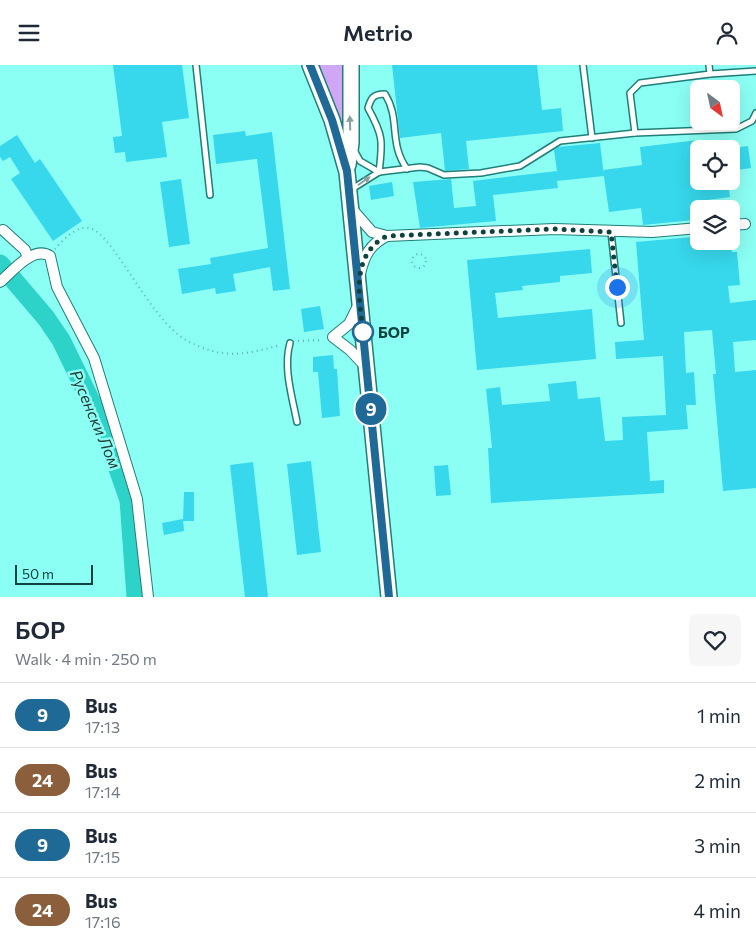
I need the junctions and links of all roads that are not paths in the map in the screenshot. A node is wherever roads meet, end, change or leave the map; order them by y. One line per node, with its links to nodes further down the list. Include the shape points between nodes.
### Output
1 (196, 65): 16 (lane)
2 (310, 65): 13 (main road, via 332,120)
3 (351, 65): 11 (main road, one-way to 3)
4 (583, 65): 10 (lane)
5 (709, 65): 7 (lane)
6 (756, 71): 7 (lane)
7 (710, 74): 9 (lane, via 640,83 630,93)
8 (756, 113): 9 (lane, via 752,121 736,129)
9 (635, 133): 10 (lane)
10 (592, 138): 12 (lane, via 560,141 520,165 481,173 444,175 428,168)
11 (351, 143): 13 (main road); 14 (lane, via 360,161)
12 (407, 169): 14 (lane); 14 (lane, via 398,157 389,101 385,94 377,94 371,98 368,108 382,138)
13 (347, 171): 15 (main road)
14 (379, 172): 15 (lane, one-way to 14)
15 (349, 191): 17 (main road)
16 (210, 195)
17 (351, 208): 23 (street, via 372,232); 26 (main road)
18 (740, 224): 19 (street)
19 (745, 224)
20 (690, 228): 22 (street)
21 (3, 230): 24 (street)
22 (611, 232): 23 (street, via 554,229); 28 (lane)
23 (387, 236): 26 (street, via 370,247)
24 (28, 258): 25 (street); 32 (street, via 41,253 50,256 56,287 94,358 137,499)
25 (0, 281)
26 (358, 282): 27 (main road)
27 (360, 301): 30 (main road); 30 (street, via 349,324 333,337)
28 (621, 323)
29 (290, 343): 31 (lane, via 287,369)
30 (367, 368): 33 (main road)
31 (297, 422)
32 (148, 597)
33 (389, 597)

